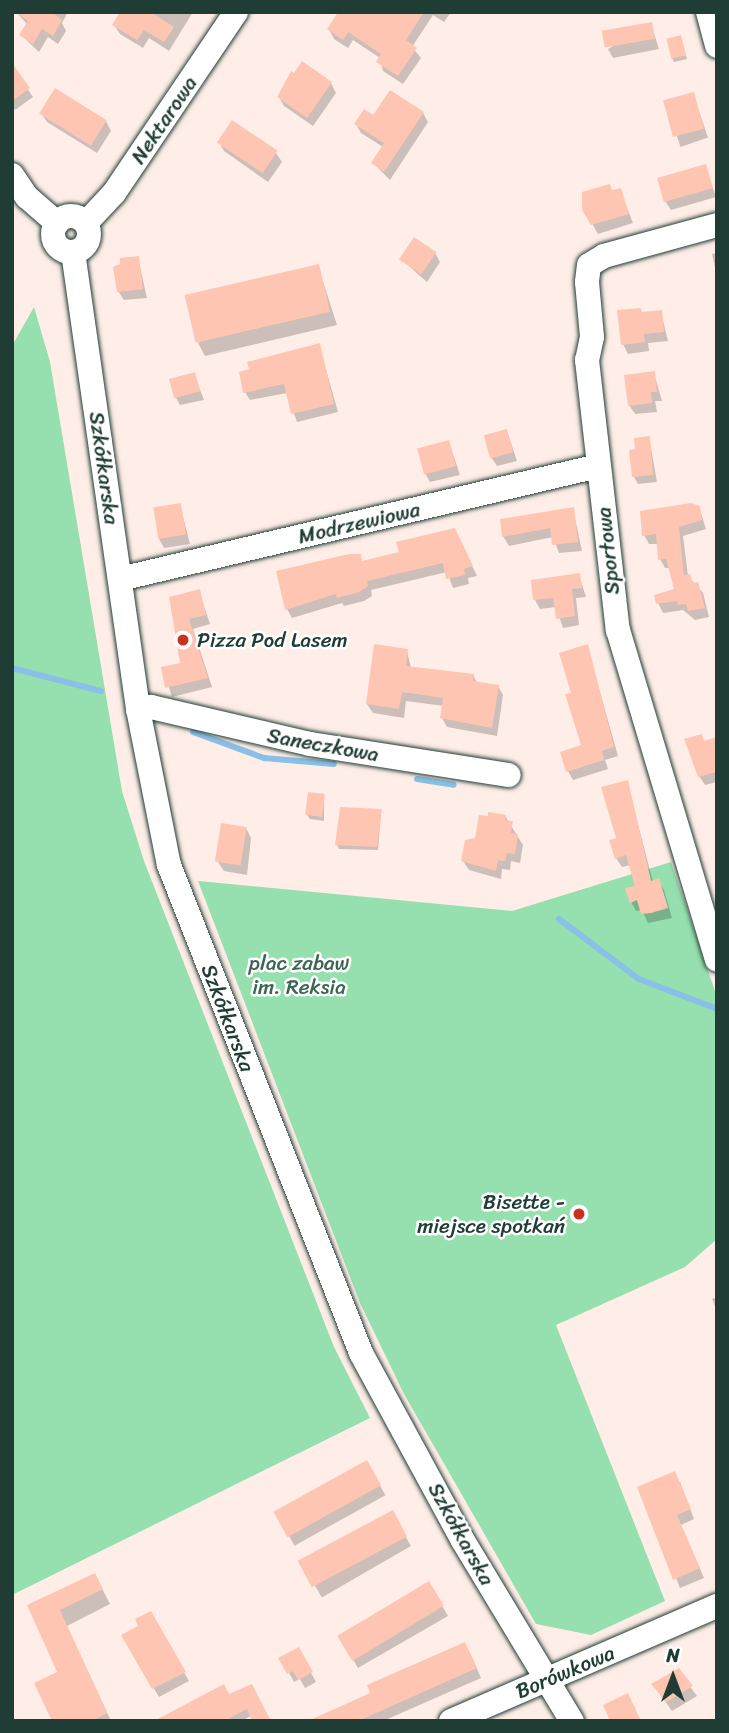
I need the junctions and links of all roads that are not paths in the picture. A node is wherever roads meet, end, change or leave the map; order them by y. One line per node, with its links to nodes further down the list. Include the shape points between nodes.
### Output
1 (236, 12): 6 (street, Nektarowa, via 119,186)
2 (709, 12): 3 (street)
3 (717, 46)
4 (12, 175): 5 (street, via 27,197)
5 (57, 223): 6 (street, via 71,216); 8 (street, via 54,240 60,249)
6 (86, 223): 8 (street, via 88,240)
7 (717, 225): 9 (street, Sportowa, via 604,256 589,265 592,337 587,360)
8 (73, 252): 10 (street, Szkółkarska)
9 (599, 467): 10 (street, Modrzewiowa); 13 (street, Sportowa, via 618,630)
10 (120, 579): 11 (street, Szkółkarska)
11 (138, 709): 12 (street, Saneczkowa, via 150,707 310,744); 15 (street, Szkółkarska, via 169,865 345,1319)
12 (509, 775)
13 (717, 959)
14 (717, 1606): 15 (street, Borówkowa)
15 (544, 1681): 16 (street, Borówkowa); 17 (street, Szkółkarska)
16 (451, 1721)
17 (572, 1721)

